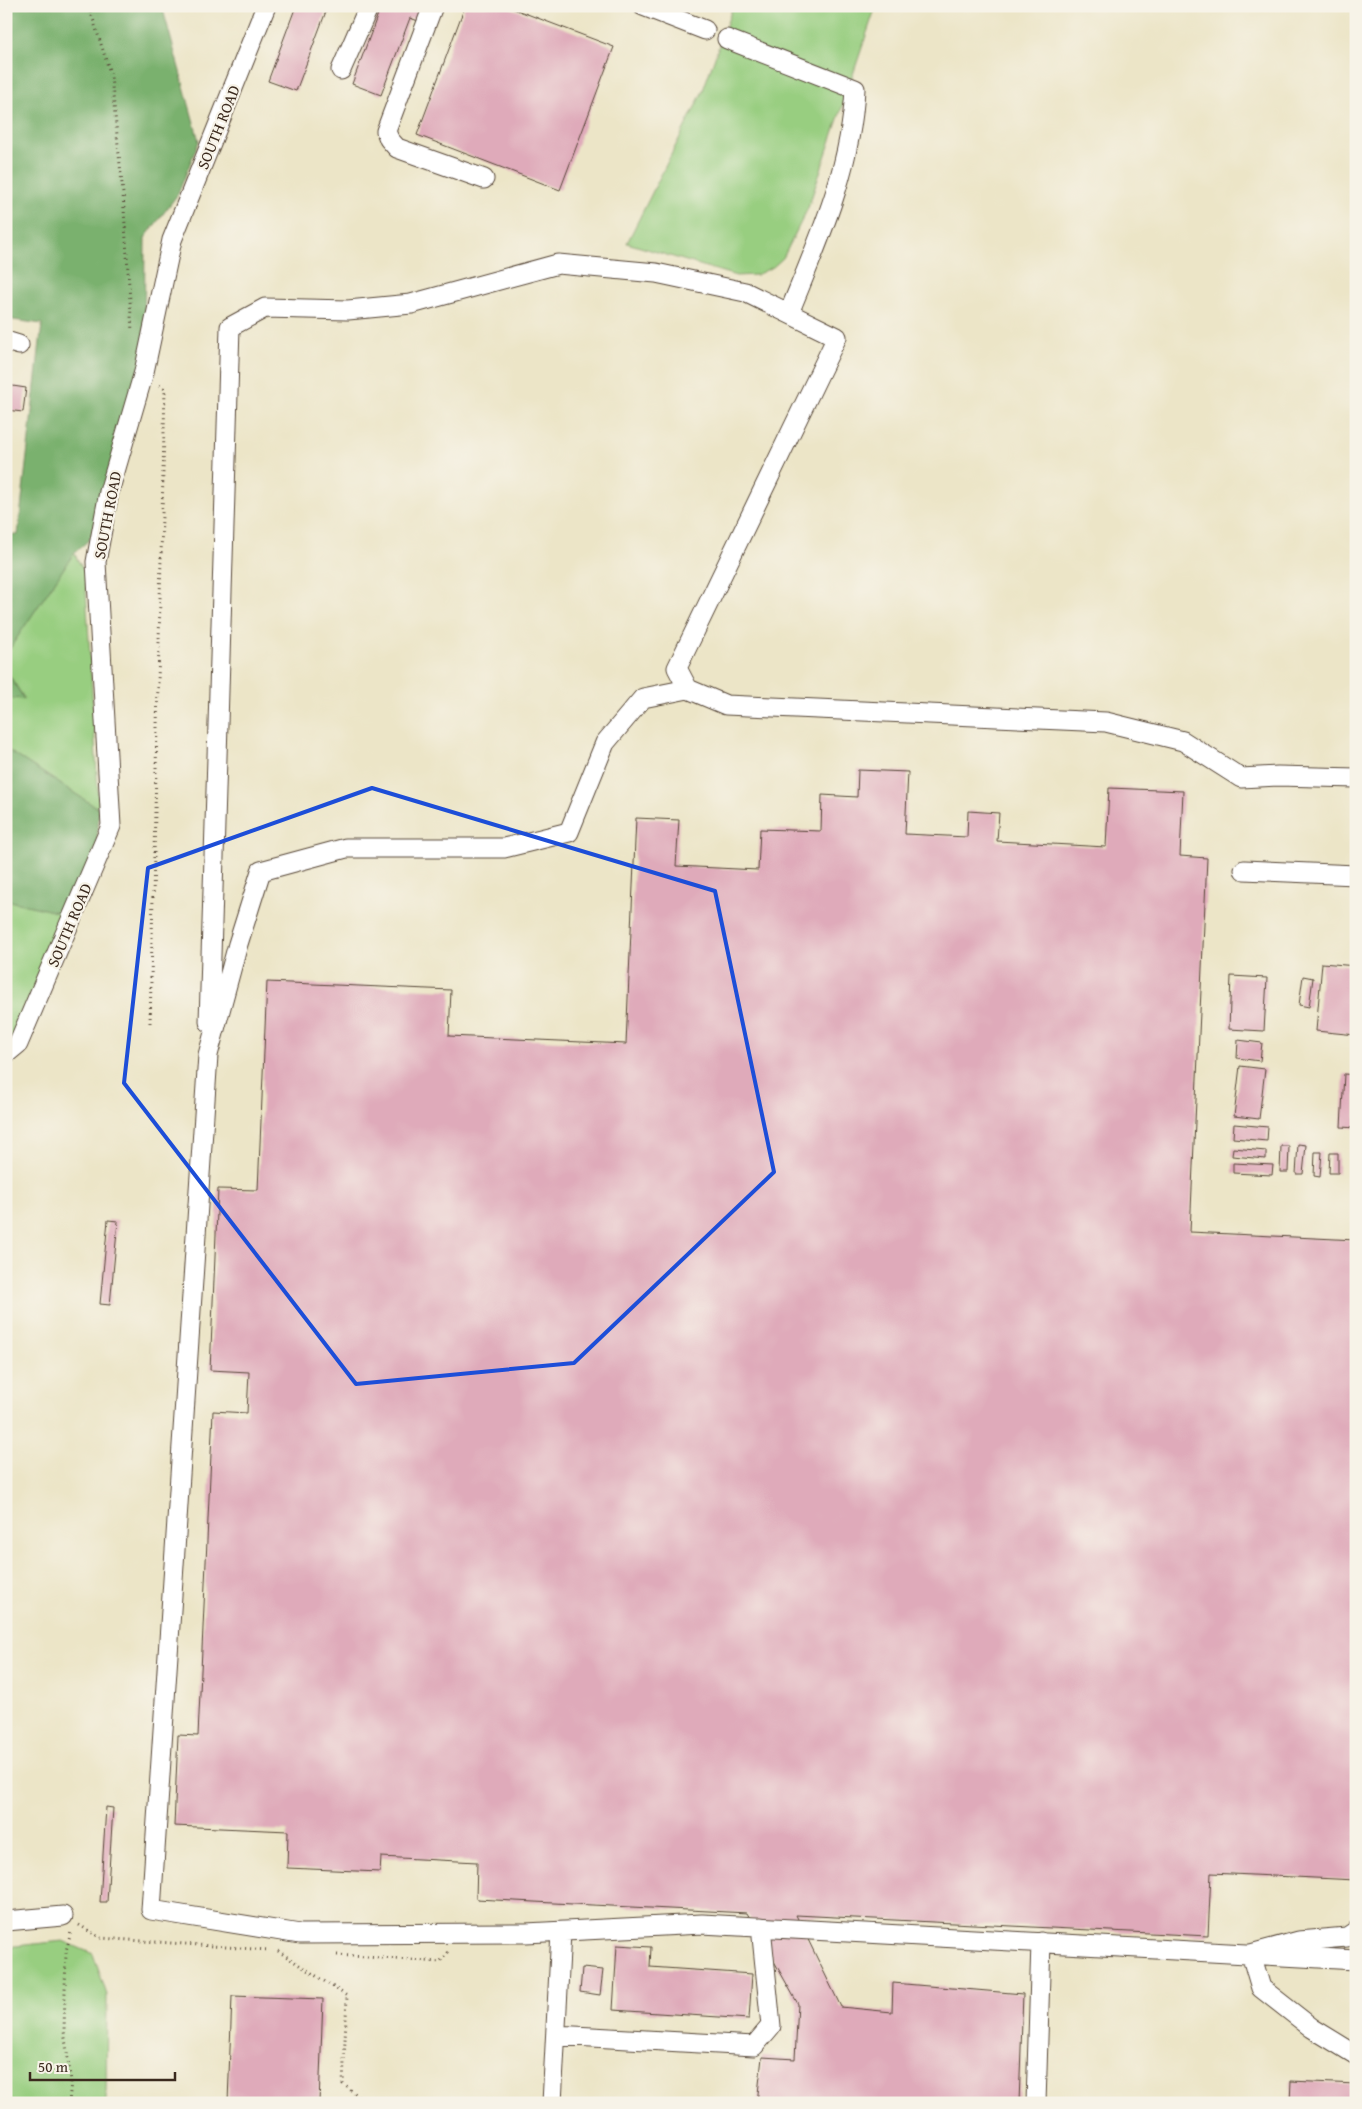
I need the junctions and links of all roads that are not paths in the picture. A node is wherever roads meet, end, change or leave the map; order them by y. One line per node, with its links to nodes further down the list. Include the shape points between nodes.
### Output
1 (266, 6): 14 (street, SOUTH ROAD, via 172,240 144,372 109,492 96,562 111,826 18,1044)
2 (369, 6): 7 (street)
3 (433, 6): 8 (street, via 386,131 398,148)
4 (643, 6): 5 (street)
5 (705, 30)
6 (727, 39): 9 (street, via 855,89 842,174)
7 (341, 70)
8 (484, 179)
9 (789, 313): 10 (street, via 837,337 677,668); 15 (street, via 745,292 656,273 558,264 411,304 348,310 265,308 230,327)
10 (688, 689): 11 (street, via 726,705 1106,722 1183,741 1241,778); 15 (street, via 643,698 605,743 569,832 504,848 346,848 261,871)
11 (1356, 778)
12 (1244, 870): 13 (street)
13 (1356, 876)
14 (6, 1054)
15 (208, 1055): 20 (street, via 151,1910 300,1934)
16 (6, 1921): 17 (street)
17 (67, 1924)
18 (761, 1927): 20 (street, via 702,1924); 21 (street); 24 (street, via 771,2026 754,2046)
19 (1356, 1931): 22 (street, via 1347,1937 1299,1941)
20 (561, 1932): 24 (street)
21 (1042, 1942): 22 (street); 27 (street)
22 (1251, 1954): 23 (street); 25 (street, via 1261,1988 1312,2028)
23 (1356, 1960)
24 (556, 2035): 26 (street)
25 (1356, 2055)
26 (552, 2103)
27 (1036, 2103)

